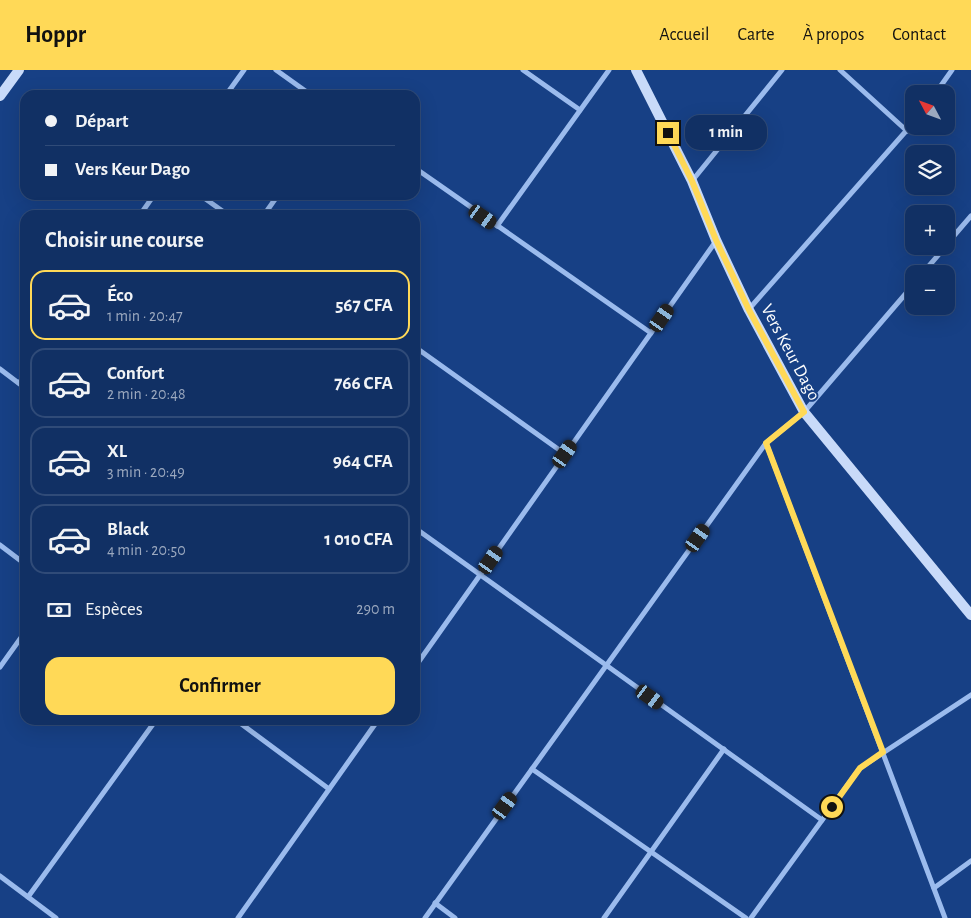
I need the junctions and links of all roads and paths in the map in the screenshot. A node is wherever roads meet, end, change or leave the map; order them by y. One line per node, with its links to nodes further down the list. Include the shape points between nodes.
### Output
1 (19, 70): 13 (street)
2 (244, 70): 11 (street)
3 (276, 70): 12 (street)
4 (522, 70): 14 (street)
5 (609, 70): 14 (street)
6 (636, 70): 18 (street, Vers Keur Dago)
7 (782, 70): 18 (street)
8 (840, 70): 15 (street)
9 (952, 70): 10 (street)
10 (941, 85)
11 (230, 90)
12 (304, 90)
13 (0, 96)
14 (580, 110): 22 (street)
15 (905, 129)
16 (905, 133): 28 (street)
17 (420, 172): 22 (street)
18 (692, 181): 24 (street, Vers Keur Dago)
19 (207, 200): 20 (street)
20 (221, 210)
21 (971, 216): 23 (street)
22 (497, 226): 29 (street)
23 (955, 235)
24 (716, 240): 28 (street, Vers Keur Dago); 29 (street)
25 (938, 255): 26 (street)
26 (930, 265)
27 (905, 294): 33 (street)
28 (749, 310): 33 (street, Vers Keur Dago)
29 (651, 333): 35 (street)
30 (420, 351): 35 (street)
31 (0, 369): 32 (street)
32 (19, 383)
33 (804, 412): 34 (street); 40 (street, Vers Keur Dago)
34 (766, 443): 43 (street); 50 (street)
35 (565, 454): 39 (street)
36 (420, 532): 39 (street)
37 (0, 545): 38 (street)
38 (20, 560)
39 (480, 575): 42 (street); 43 (street)
40 (971, 615)
41 (20, 639): 44 (street)
42 (420, 660)
43 (606, 665): 49 (street); 51 (street)
44 (0, 667)
45 (971, 695): 50 (street)
46 (152, 725): 58 (street)
47 (243, 725): 52 (street)
48 (374, 725): 52 (street)
49 (724, 749): 53 (street); 54 (street)
50 (883, 752): 53 (street, via 860,768); 57 (street)
51 (532, 769): 54 (street); 59 (street)
52 (329, 789): 60 (street)
53 (822, 820): 66 (street)
54 (651, 852): 64 (street); 65 (street)
55 (971, 861): 57 (street)
56 (0, 876): 58 (street)
57 (934, 888): 67 (street)
58 (28, 897): 61 (street)
59 (436, 903): 62 (street); 63 (street)
60 (240, 917)
61 (56, 918)
62 (425, 918)
63 (455, 918)
64 (604, 918)
65 (746, 918)
66 (752, 918)
67 (945, 918)

